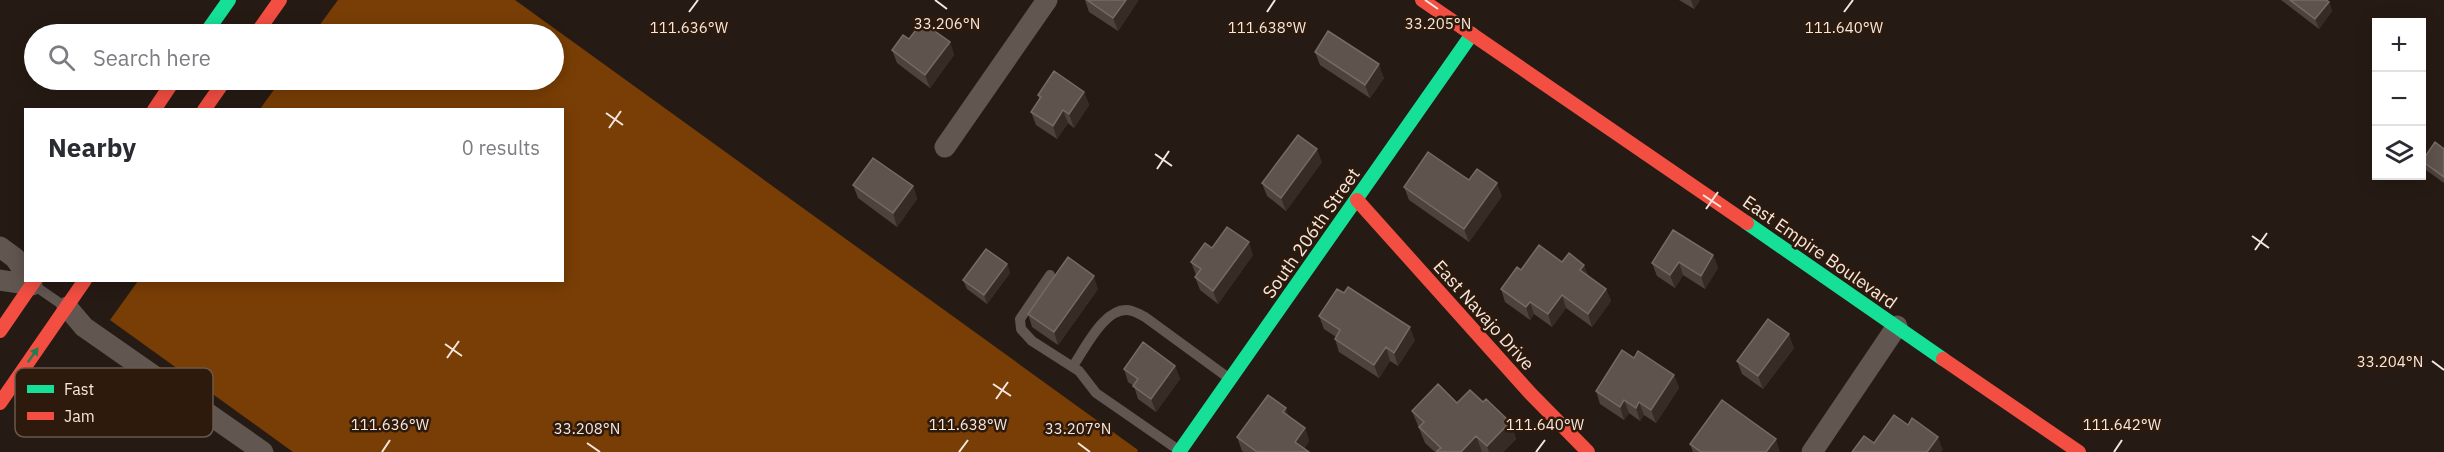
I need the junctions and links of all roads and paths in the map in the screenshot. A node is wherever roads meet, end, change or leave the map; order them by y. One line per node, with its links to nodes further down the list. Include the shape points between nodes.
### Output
1 (229, 0): 5 (main road)
2 (280, 0): 6 (main road)
3 (1047, 0): 12 (street)
4 (1422, 0): 7 (main road, East Empire Boulevard)
5 (212, 24)
6 (263, 24)
7 (1472, 34): 13 (main road, South 206th Street); 23 (main road, East Empire Boulevard)
8 (167, 90): 10 (main road)
9 (218, 90): 11 (main road)
10 (155, 108)
11 (205, 108)
12 (945, 147)
13 (1357, 200): 28 (main road, South 206th Street); 34 (main road, East Navajo Drive)
14 (0, 247): 15 (street)
15 (24, 270)
16 (1050, 275): 25 (lane, via 1020,319 1021,329 1032,341)
17 (0, 280): 18 (street)
18 (24, 280)
19 (30, 282): 24 (main road)
20 (34, 282): 22 (lane)
21 (84, 282): 22 (main road)
22 (67, 308): 26 (main road, one-way to 22); 27 (street, via 84,327)
23 (1897, 327): 35 (street); 36 (main road, East Empire Boulevard)
24 (0, 331)
25 (1072, 366): 28 (lane, via 1106,318 1130,310); 33 (lane, via 1096,393)
26 (25, 368)
27 (143, 368)
28 (1231, 379): 33 (main road, South 206th Street)
29 (15, 382): 30 (main road, one-way to 29)
30 (0, 403)
31 (213, 417): 32 (street)
32 (263, 452)
33 (1180, 452)
34 (1588, 452)
35 (1812, 452)
36 (2079, 452)

